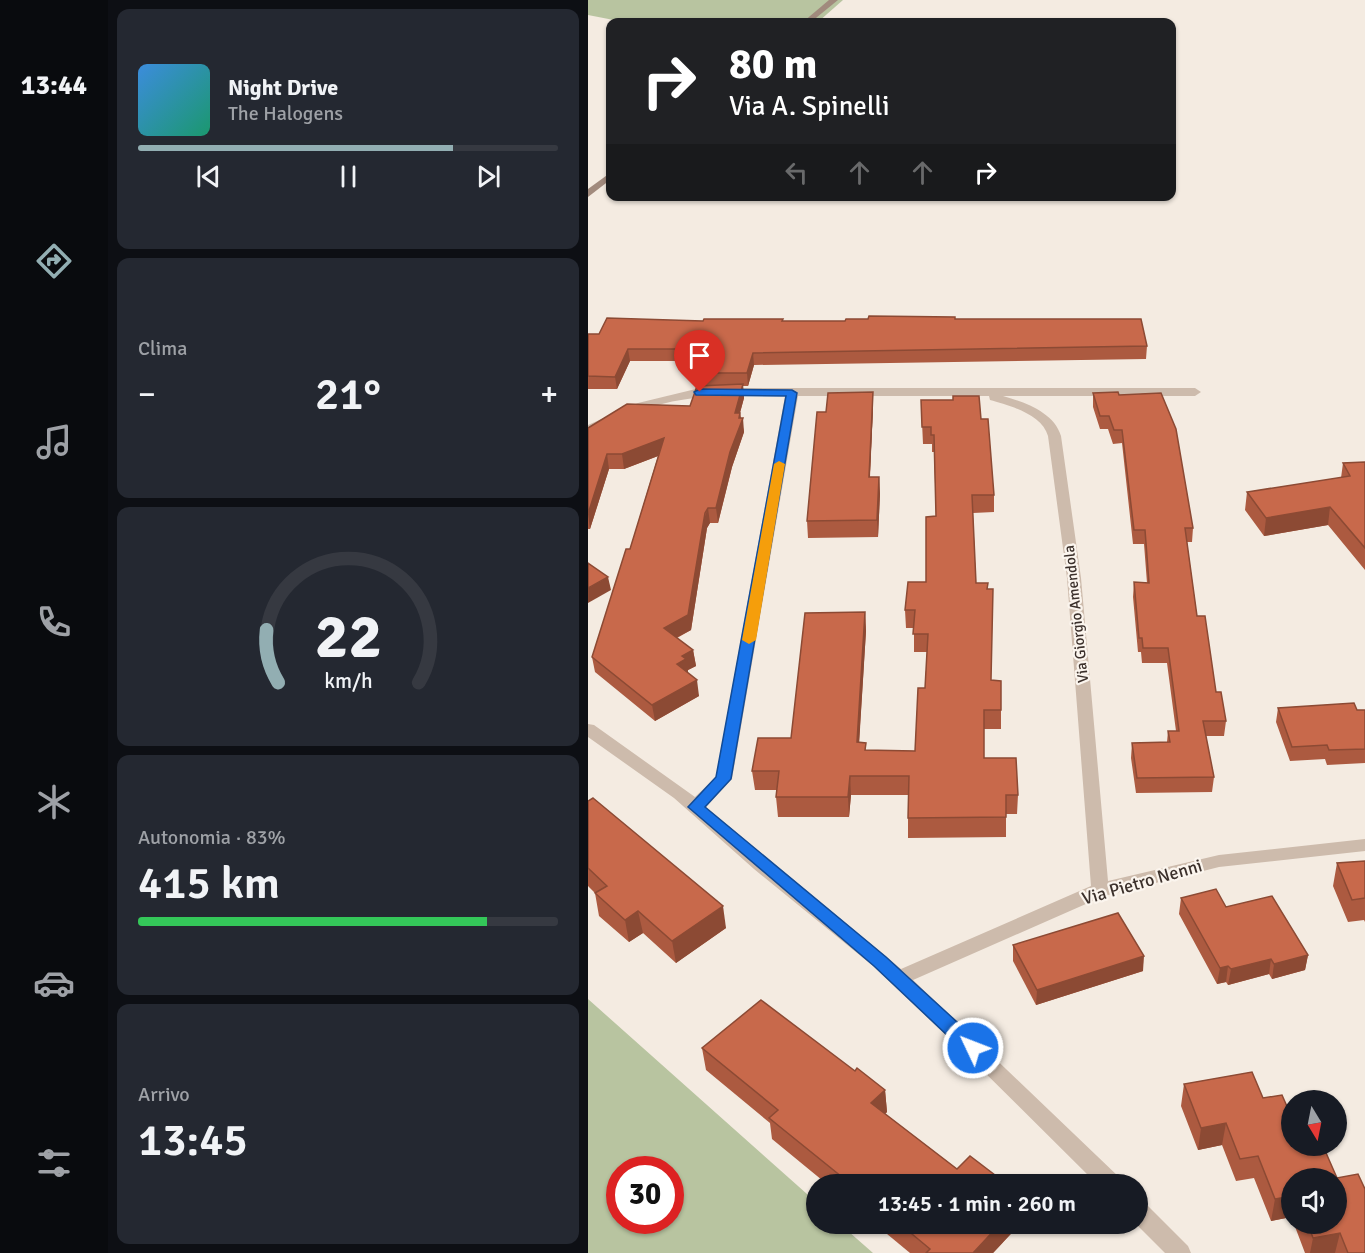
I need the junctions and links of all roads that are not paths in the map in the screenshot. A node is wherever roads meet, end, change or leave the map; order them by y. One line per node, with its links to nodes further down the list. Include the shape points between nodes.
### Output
1 (834, 0): 2 (main road)
2 (812, 18)
3 (606, 179): 4 (main road)
4 (588, 194)
5 (1195, 392): 7 (street, Via Giorgio Amendola)
6 (792, 393): 7 (street, Via Giorgio Amendola); 8 (street, Via Giorgio Amendola, via 700,392 656,400); 10 (street, via 724,779)
7 (971, 393): 12 (street, Via Giorgio Amendola, via 1008,400 1052,429 1074,578)
8 (588, 430)
9 (588, 729): 10 (street)
10 (695, 807): 13 (street)
11 (1365, 845): 12 (street, Via Pietro Nenni, via 1219,861)
12 (1100, 890): 13 (street, Via Pietro Nenni)
13 (898, 978): 14 (street)
14 (1101, 1174)
15 (1148, 1221): 16 (street)
16 (1180, 1253)

